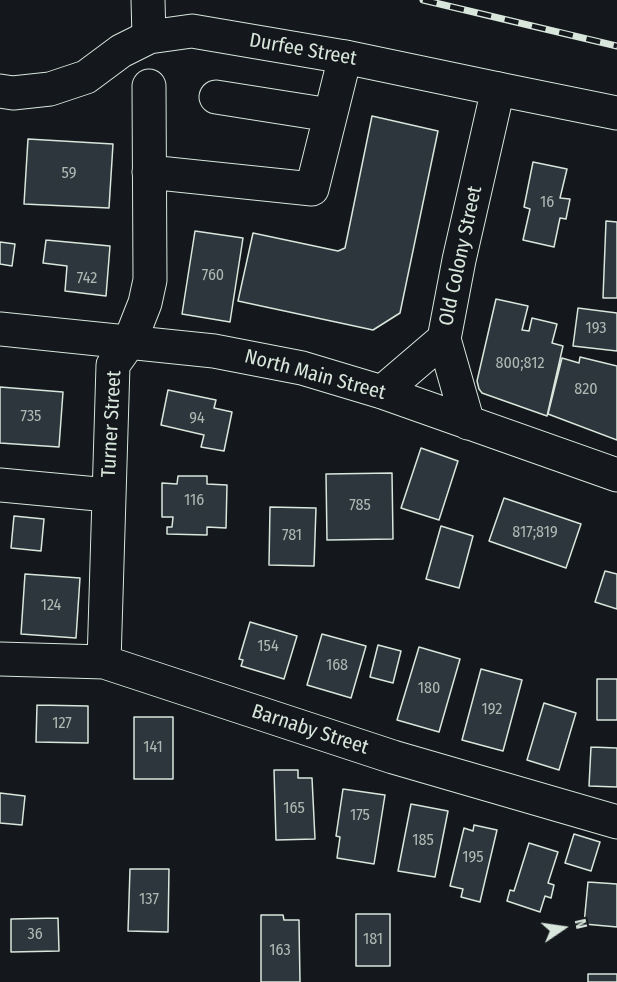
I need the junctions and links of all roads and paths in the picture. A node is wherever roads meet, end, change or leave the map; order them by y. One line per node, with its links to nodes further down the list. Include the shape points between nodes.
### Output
1 (148, 0): 2 (main road)
2 (149, 37): 3 (main road, Durfee Street, via 192,32); 6 (main road, Durfee Street, via 121,51 86,77 51,89)
3 (345, 57): 5 (main road, Durfee Street); 9 (main road)
4 (149, 86): 10 (main road, Turner Street)
5 (498, 89): 8 (main road, Durfee Street); 12 (main road, Old Colony Street)
6 (0, 91)
7 (216, 96): 9 (main road)
8 (617, 113)
9 (330, 115): 10 (main road, via 312,189)
10 (149, 172): 13 (main road, Turner Street, via 150,280)
11 (0, 329): 13 (main road, North Main Street)
12 (444, 339): 14 (main road); 15 (main road, Old Colony Street)
13 (130, 341): 14 (main road, North Main Street, via 214,351 302,368); 18 (main road, Turner Street, via 113,365)
14 (382, 392): 15 (main road, North Main Street)
15 (468, 423): 16 (main road, North Main Street)
16 (617, 475)
17 (0, 485): 18 (main road)
18 (108, 495): 20 (main road, Turner Street)
19 (0, 659): 20 (main road, Barnaby Street)
20 (104, 662): 21 (main road, Barnaby Street, via 393,757)
21 (617, 822)

